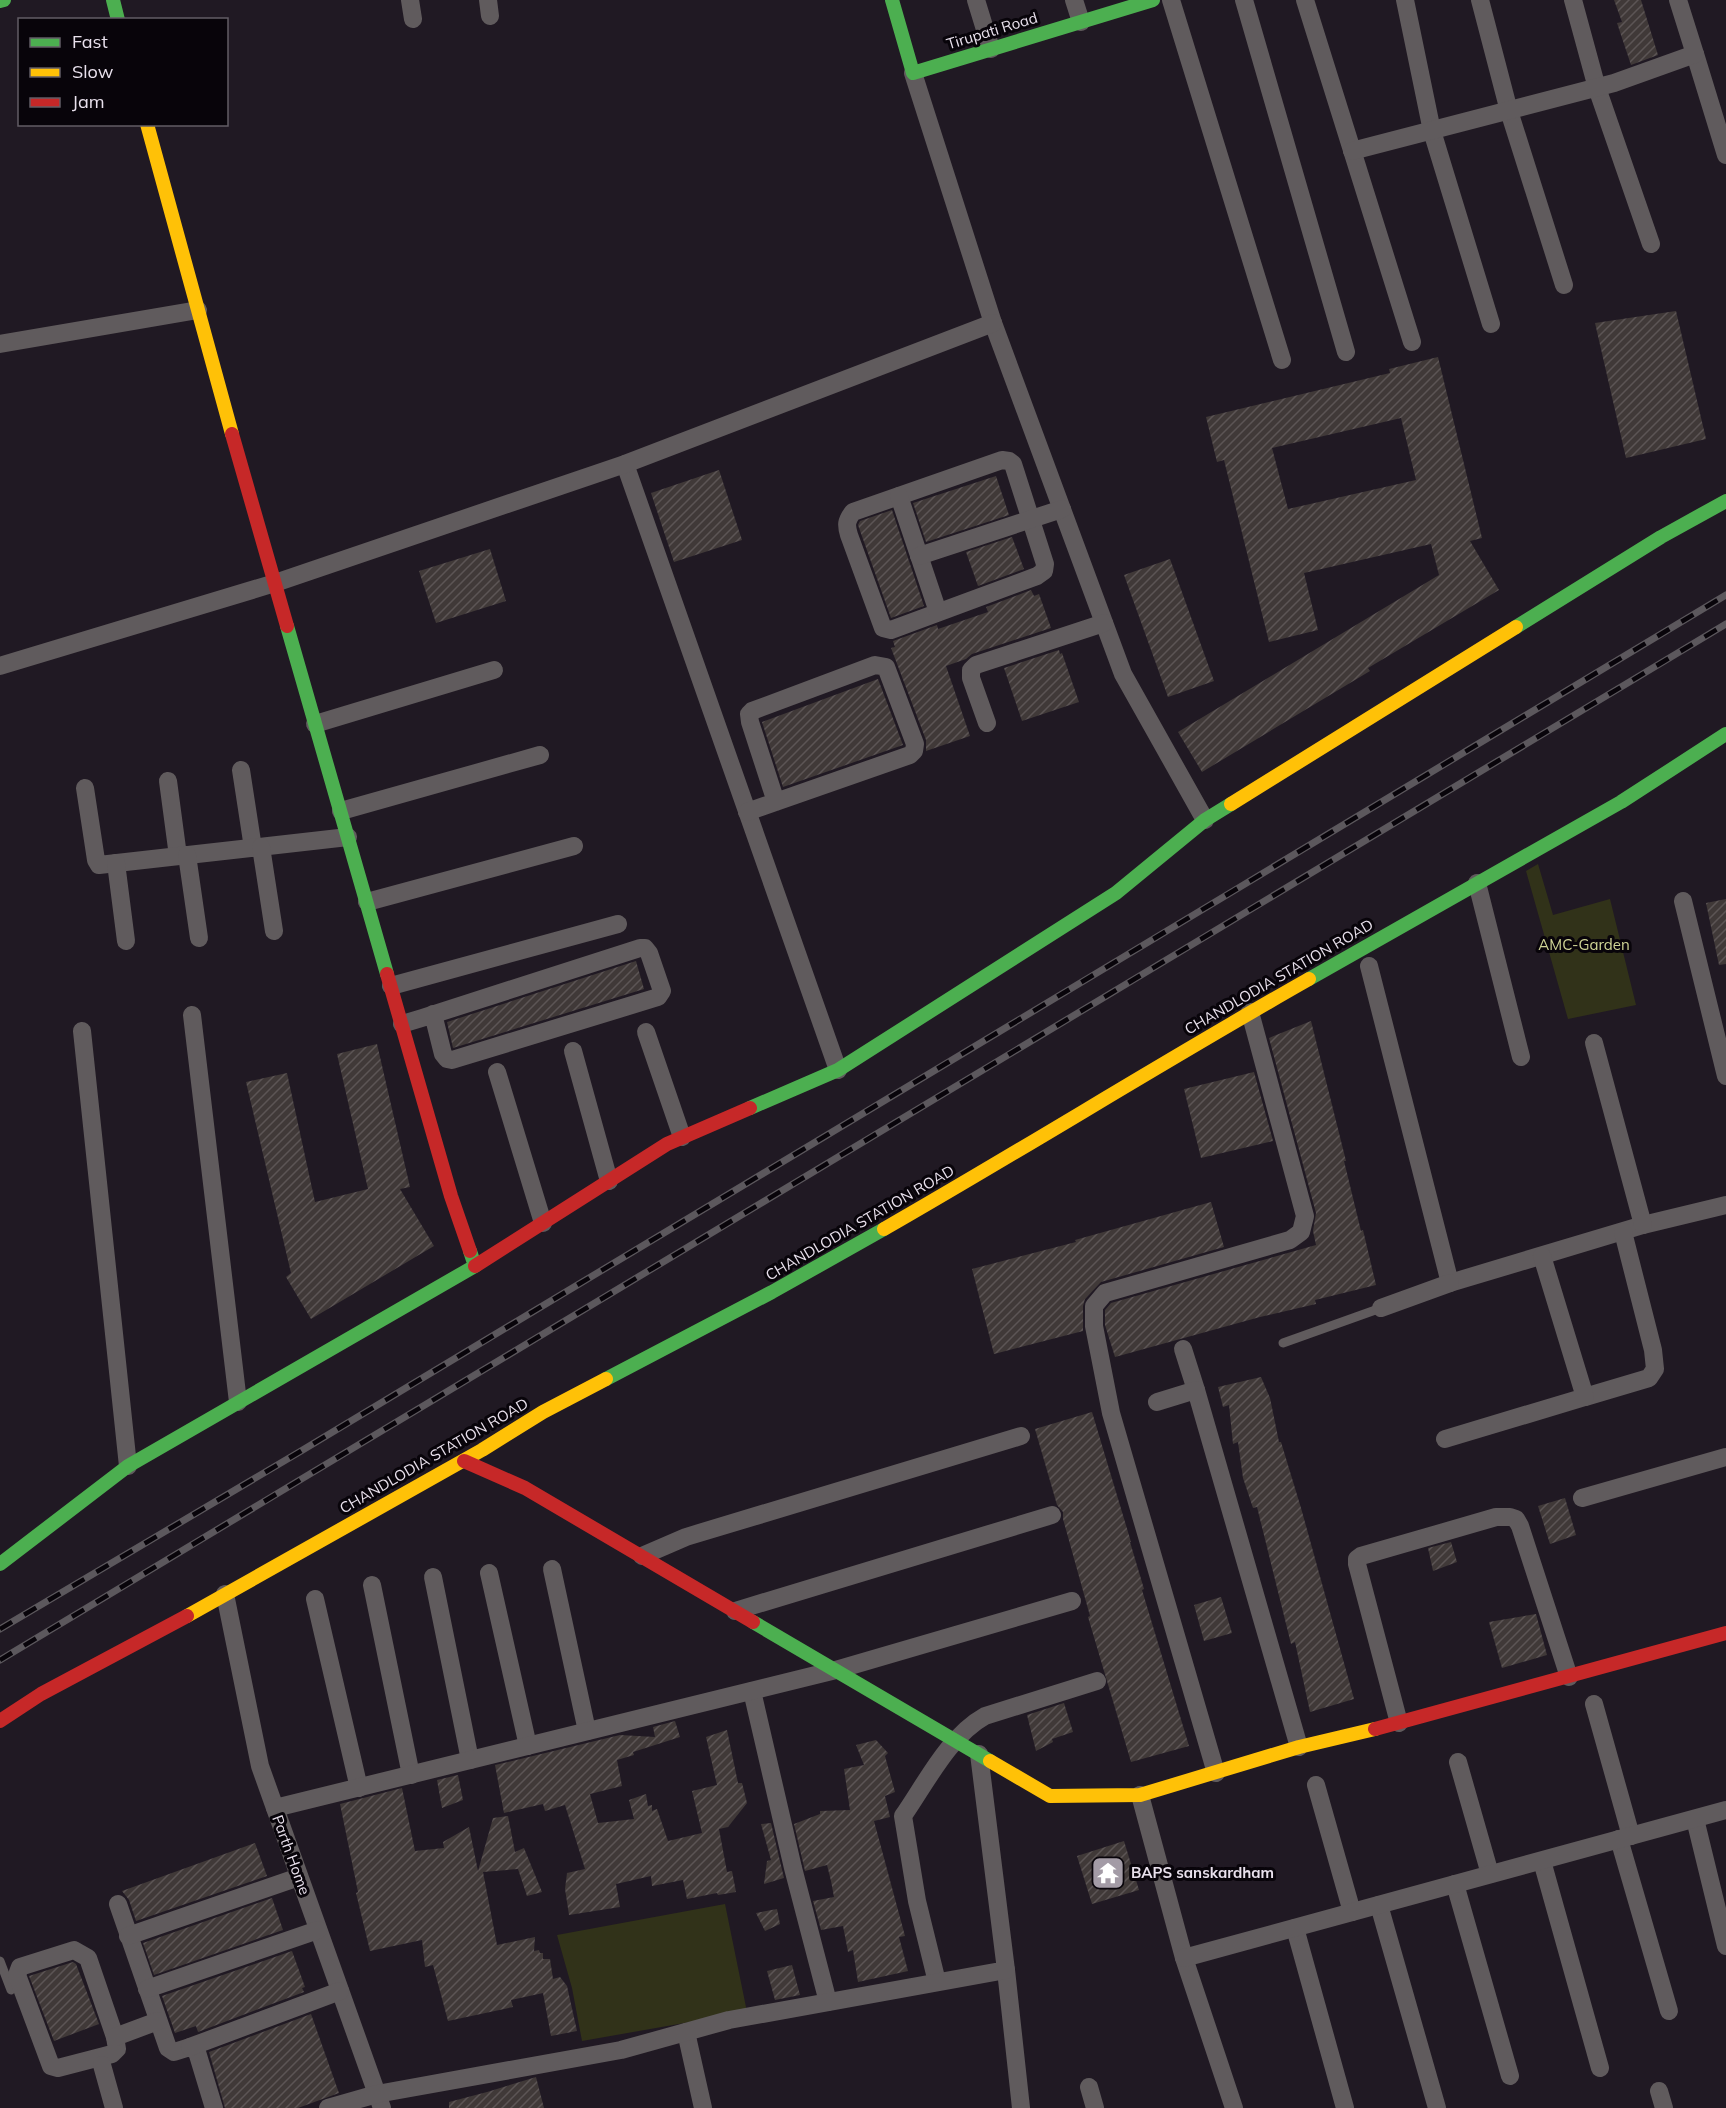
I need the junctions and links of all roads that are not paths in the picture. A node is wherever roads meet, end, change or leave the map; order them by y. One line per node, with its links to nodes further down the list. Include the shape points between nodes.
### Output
1 (113, 0): 14 (street)
2 (410, 0): 15 (street)
3 (892, 0): 19 (street)
4 (976, 0): 17 (street)
5 (1074, 0): 16 (street)
6 (1153, 0): 16 (street, Tirupati Road)
7 (1171, 0): 34 (street)
8 (1244, 0): 33 (street)
9 (1305, 0): 24 (street)
10 (1405, 0): 23 (street)
11 (1480, 0): 21 (street)
12 (1573, 0): 20 (street)
13 (1678, 0): 18 (street)
14 (118, 18)
15 (413, 19)
16 (1081, 22): 17 (street, Tirupati Road)
17 (991, 49): 19 (street, Tirupati Road)
18 (1695, 54): 20 (street); 25 (street)
19 (913, 72): 29 (street)
20 (1597, 88): 21 (street); 26 (street)
21 (1509, 111): 23 (street); 27 (street)
22 (148, 126): 28 (street)
23 (1432, 131): 24 (street); 30 (street)
24 (1352, 151): 31 (street)
25 (1726, 155)
26 (1651, 244)
27 (1564, 285)
28 (198, 310): 32 (street); 41 (street)
29 (993, 322): 35 (street); 38 (street)
30 (1491, 324)
31 (1412, 342)
32 (0, 344)
33 (1346, 352)
34 (1282, 360)
35 (625, 464): 41 (street); 55 (street)
36 (899, 496): 39 (street, via 1002,460 1009,461); 40 (street); 42 (street, via 853,512 846,524 849,535 883,628 891,630)
37 (1726, 501): 56 (street, via 1661,537)
38 (1062, 509): 39 (street); 43 (street)
39 (1031, 518): 40 (street); 42 (street, via 1044,571)
40 (919, 556): 42 (street)
41 (275, 583): 44 (street); 46 (street)
42 (938, 612)
43 (1104, 622): 47 (street, via 976,665 971,678); 56 (street, via 1123,674)
44 (0, 666)
45 (494, 670): 46 (street)
46 (315, 723): 54 (street)
47 (987, 723)
48 (1726, 734): 62 (street, CHANDLODIA STATION ROAD, via 1621,802)
49 (540, 755): 54 (street)
50 (241, 770): 59 (street)
51 (168, 781): 60 (street)
52 (85, 788): 61 (street, via 96,860 99,865)
53 (776, 802): 53 (street, via 914,751 915,744 886,667 875,665 749,714); 55 (street)
54 (341, 811): 57 (street)
55 (747, 812): 80 (street)
56 (1205, 820): 80 (street, via 1116,893)
57 (348, 837): 59 (street); 64 (street)
58 (574, 846): 64 (street)
59 (257, 847): 60 (street); 66 (street)
60 (183, 856): 61 (street); 67 (street)
61 (116, 863): 68 (street)
62 (1477, 883): 71 (street, CHANDLODIA STATION ROAD); 79 (street)
63 (1683, 901): 82 (street)
64 (367, 902): 70 (street)
65 (618, 924): 70 (street)
66 (274, 932)
67 (199, 938)
68 (126, 941)
69 (1369, 966): 91 (street)
70 (391, 986): 74 (street)
71 (1250, 1012): 102 (street, CHANDLODIA STATION ROAD, via 1004,1160 772,1292 543,1412); 131 (street, via 1305,1216 1301,1232 1290,1240 1105,1293 1094,1306 1094,1326 1112,1413)
72 (434, 1014): 72 (street, via 640,948 649,953 662,991 658,997 452,1060 444,1054); 74 (street)
73 (192, 1015): 97 (street)
74 (402, 1024): 90 (street)
75 (82, 1031): 103 (street)
76 (646, 1032): 83 (street)
77 (1594, 1043): 87 (street)
78 (573, 1051): 84 (street)
79 (1521, 1057)
80 (838, 1070): 83 (street)
81 (497, 1072): 86 (street)
82 (1726, 1076)
83 (682, 1137): 84 (street)
84 (609, 1180): 86 (street)
85 (1726, 1205): 87 (street)
86 (543, 1223): 90 (street)
87 (1643, 1225): 88 (street)
88 (1623, 1232): 89 (street); 96 (street, via 1655,1369 1649,1378)
89 (1542, 1256): 91 (street); 96 (street)
90 (475, 1266): 97 (street)
91 (1450, 1283): 92 (street)
92 (1381, 1308): 93 (lane)
93 (1283, 1343)
94 (1183, 1349): 95 (street)
95 (1196, 1390): 98 (street); 127 (street)
96 (1585, 1397): 100 (street)
97 (238, 1402): 103 (street)
98 (1157, 1402)
99 (1021, 1437): 106 (street, via 686,1537)
100 (1445, 1439)
101 (1726, 1457): 104 (street)
102 (464, 1461): 106 (street, via 525,1488); 112 (street, CHANDLODIA STATION ROAD)
103 (128, 1466): 107 (street)
104 (1582, 1498)
105 (1052, 1515): 115 (street)
106 (642, 1556): 115 (street)
107 (0, 1564)
108 (552, 1569): 124 (street)
109 (489, 1573): 126 (street)
110 (433, 1577): 129 (street)
111 (372, 1585): 132 (street)
112 (225, 1594): 122 (street, CHANDLODIA STATION ROAD, via 41,1694); 136 (street, Parth Home, via 260,1766)
113 (315, 1599): 134 (street)
114 (1072, 1601): 117 (street)
115 (735, 1611): 117 (street)
116 (1726, 1633): 118 (street)
117 (836, 1670): 120 (street); 125 (street)
118 (1569, 1677): 123 (street); 123 (street, via 1520,1526 1510,1516 1496,1517 1357,1559)
119 (1097, 1681): 125 (street, via 985,1716)
120 (752, 1690): 124 (street); 158 (street)
121 (1594, 1704): 139 (street)
122 (0, 1721)
123 (1399, 1723): 127 (street)
124 (587, 1731): 126 (street)
125 (955, 1740): 128 (street); 154 (street, via 903,1816 917,1900)
126 (528, 1746): 129 (street)
127 (1299, 1747): 131 (street)
128 (979, 1754): 135 (street, via 1050,1796); 153 (street)
129 (470, 1760): 132 (street)
130 (1458, 1762): 141 (street)
131 (1216, 1773): 135 (street)
132 (411, 1775): 134 (street)
133 (1316, 1785): 146 (street)
134 (359, 1788): 136 (street)
135 (1140, 1795): 151 (street)
136 (275, 1808): 142 (street, Parth Home)
137 (1726, 1810): 138 (street)
138 (1695, 1819): 139 (street); 150 (street)
139 (1625, 1838): 140 (street); 159 (street)
140 (1542, 1861): 141 (street); 165 (street)
141 (1490, 1874): 143 (street)
142 (299, 1877): 148 (street, Parth Home); 149 (street)
143 (1455, 1884): 145 (street); 166 (street)
144 (118, 1904): 149 (street)
145 (1379, 1905): 146 (street); 177 (street)
146 (1352, 1912): 147 (street)
147 (1295, 1928): 151 (street); 176 (street)
148 (318, 1930): 155 (street); 157 (street, Parth Home)
149 (128, 1936): 155 (street)
150 (1726, 1946)
151 (1184, 1958): 175 (street)
152 (0, 1961): 156 (lane)
153 (1006, 1970): 154 (street); 173 (street)
154 (937, 1982): 158 (street)
155 (147, 1989): 160 (street)
156 (11, 1990)
157 (340, 1991): 163 (street); 168 (street, Parth Home)
158 (828, 2002): 161 (street)
159 (1669, 2012)
160 (158, 2021): 162 (street); 163 (street, via 168,2048 174,2052)
161 (686, 2032): 168 (street, via 621,2050); 172 (street)
162 (115, 2037): 162 (street, via 117,2049 112,2054 58,2068 51,2066 17,1975 20,1967 74,1950 88,1958)
163 (190, 2047): 170 (street, via 197,2052)
164 (102, 2064): 169 (street)
165 (1600, 2068)
166 (1510, 2076)
167 (1089, 2087): 174 (street)
168 (379, 2101): 171 (street)
169 (114, 2108)
170 (214, 2108)
171 (328, 2108)
172 (703, 2108)
173 (1021, 2108)
174 (1095, 2108)
175 (1234, 2108)
176 (1345, 2108)
177 (1437, 2108)

